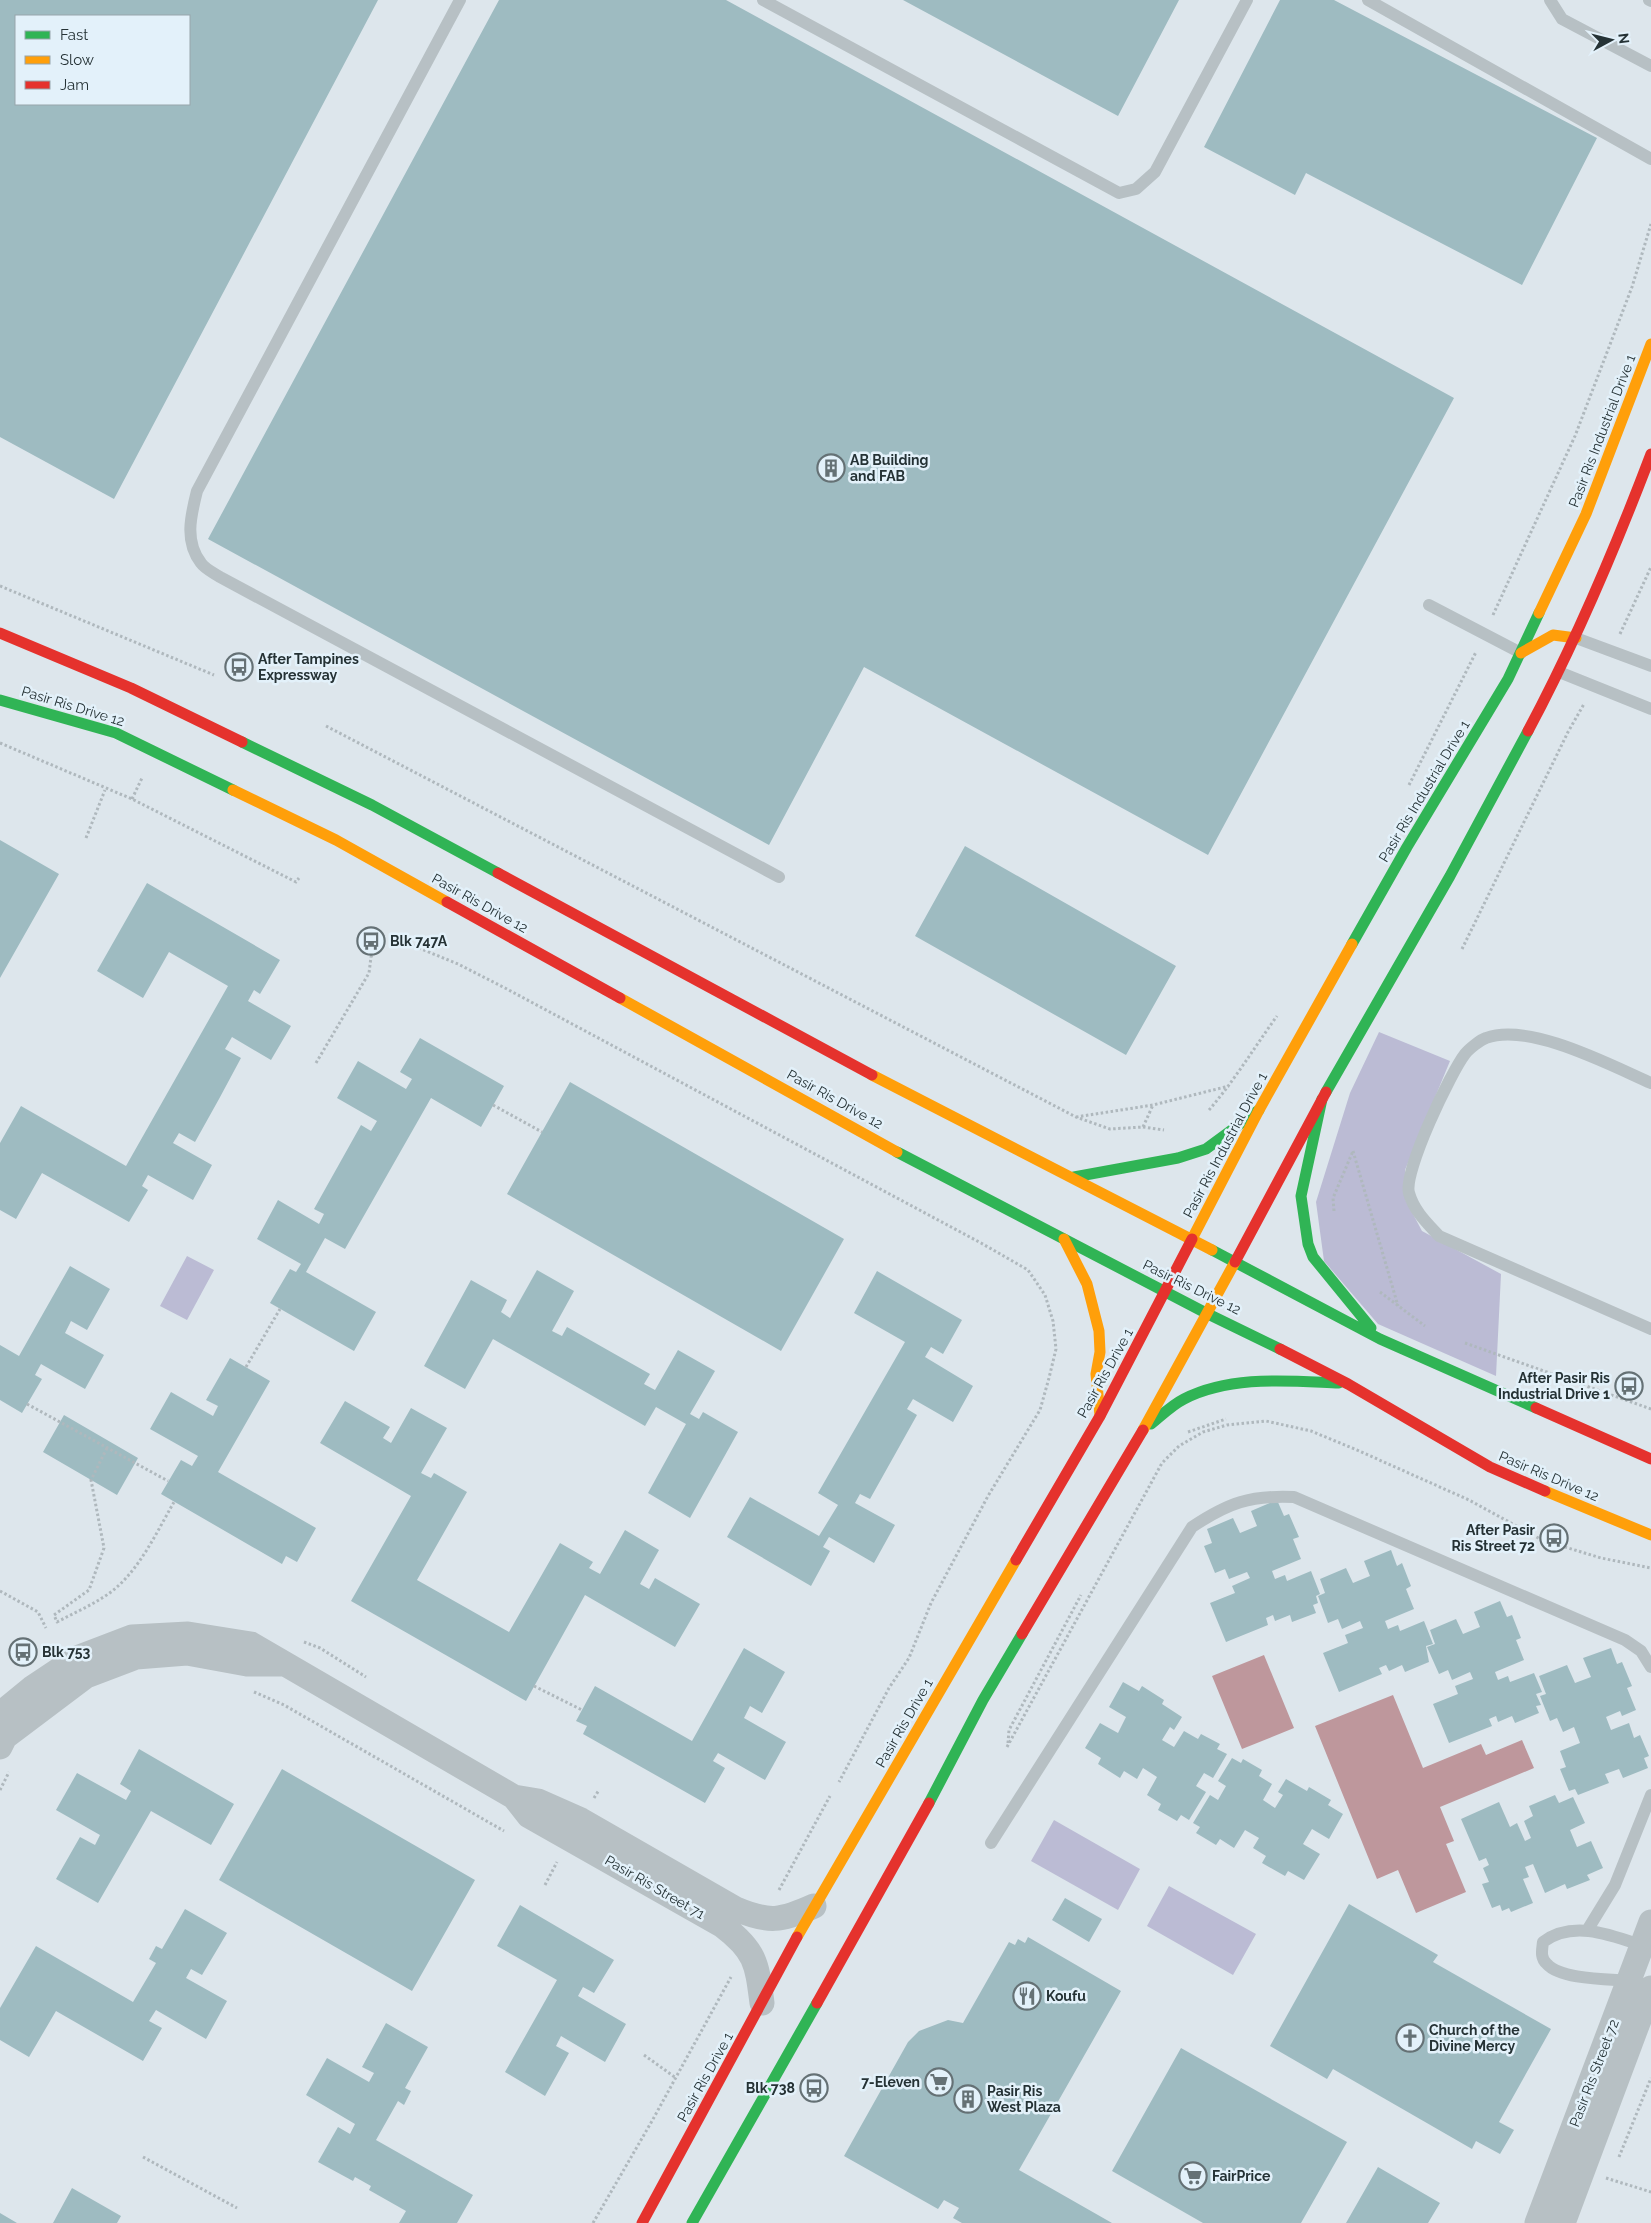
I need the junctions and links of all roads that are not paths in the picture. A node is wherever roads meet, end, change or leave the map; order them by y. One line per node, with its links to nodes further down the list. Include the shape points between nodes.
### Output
1 (460, 0): 18 (lane, via 197,491 189,520 191,544 201,564 220,577)
2 (763, 0): 3 (lane, via 1119,193 1136,189 1155,172)
3 (1247, 0)
4 (1368, 0): 7 (lane)
5 (1550, 0): 6 (lane, via 1562,19)
6 (1651, 66)
7 (1651, 159)
8 (1651, 344): 13 (main road, Pasir Ris Industrial Drive 1, via 1586,514)
9 (1651, 454): 12 (main road, via 1620,537)
10 (1429, 605): 13 (lane)
11 (0, 633): 22 (main road, via 131,688 372,805 857,1067)
12 (1576, 638): 13 (main road, via 1562,633 1551,634); 14 (lane); 15 (main road)
13 (1521, 653): 21 (main road, Pasir Ris Industrial Drive 1)
14 (1651, 666)
15 (1559, 672): 17 (lane); 20 (main road, via 1450,876)
16 (0, 700): 23 (main road, Pasir Ris Drive 12, via 116,733 336,840 896,1151)
17 (1651, 709)
18 (779, 877)
19 (1651, 1083): 28 (lane, via 1540,1037 1485,1038 1465,1053 1434,1114 1412,1164 1408,1192 1420,1216 1439,1236)
20 (1322, 1099): 25 (main road); 29 (main road, via 1301,1196 1308,1244 1313,1257)
21 (1259, 1110): 22 (main road, via 1206,1149 1178,1158); 24 (main road, Pasir Ris Industrial Drive 1)
22 (1074, 1177): 24 (main road)
23 (1064, 1238): 26 (main road, Pasir Ris Drive 12); 31 (main road, via 1087,1284 1099,1332 1096,1374)
24 (1192, 1239): 25 (main road); 26 (main road, Pasir Ris Drive 1)
25 (1235, 1262): 27 (main road); 29 (main road)
26 (1166, 1292): 27 (main road, Pasir Ris Drive 12); 31 (main road, Pasir Ris Drive 1)
27 (1206, 1313): 30 (main road, Pasir Ris Drive 12); 32 (main road)
28 (1651, 1328)
29 (1380, 1339): 33 (main road)
30 (1348, 1384): 32 (main road, via 1280,1380 1223,1385 1186,1397); 34 (main road, Pasir Ris Drive 12, via 1490,1467)
31 (1100, 1416): 42 (main road, Pasir Ris Drive 1)
32 (1143, 1431): 49 (main road, via 984,1700 915,1830)
33 (1651, 1459)
34 (1651, 1535)
35 (283, 1664): 37 (street, Pasir Ris Street 71, via 251,1644 188,1634 132,1637 77,1658); 38 (street, Pasir Ris Street 71, via 247,1664 187,1653 136,1657 86,1676 5,1737); 40 (street, Pasir Ris Street 71)
36 (1651, 1667): 41 (lane, via 1641,1652 1625,1640 1294,1498 1266,1496 1241,1501 1192,1527)
37 (0, 1714)
38 (6, 1758)
39 (1651, 1795): 44 (lane, via 1616,1885)
40 (514, 1797): 42 (street, Pasir Ris Street 71, via 556,1808 736,1910 754,1917 785,1919); 47 (street, Pasir Ris Street 71, via 529,1816 723,1926 738,1938 751,1953 758,1972)
41 (991, 1843)
42 (814, 1906): 47 (main road, Pasir Ris Drive 1)
43 (1651, 1922): 45 (street, Pasir Ris Street 72)
44 (1588, 1929): 45 (lane); 46 (lane, via 1553,1934 1543,1942 1542,1955 1547,1965 1562,1972)
45 (1646, 1947): 46 (street, Pasir Ris Street 72)
46 (1644, 1985): 50 (street, Pasir Ris Street 72); 51 (street, Pasir Ris Street 72)
47 (762, 2003): 48 (main road, Pasir Ris Drive 1)
48 (642, 2223)
49 (692, 2223)
50 (1537, 2223)
51 (1563, 2223)

